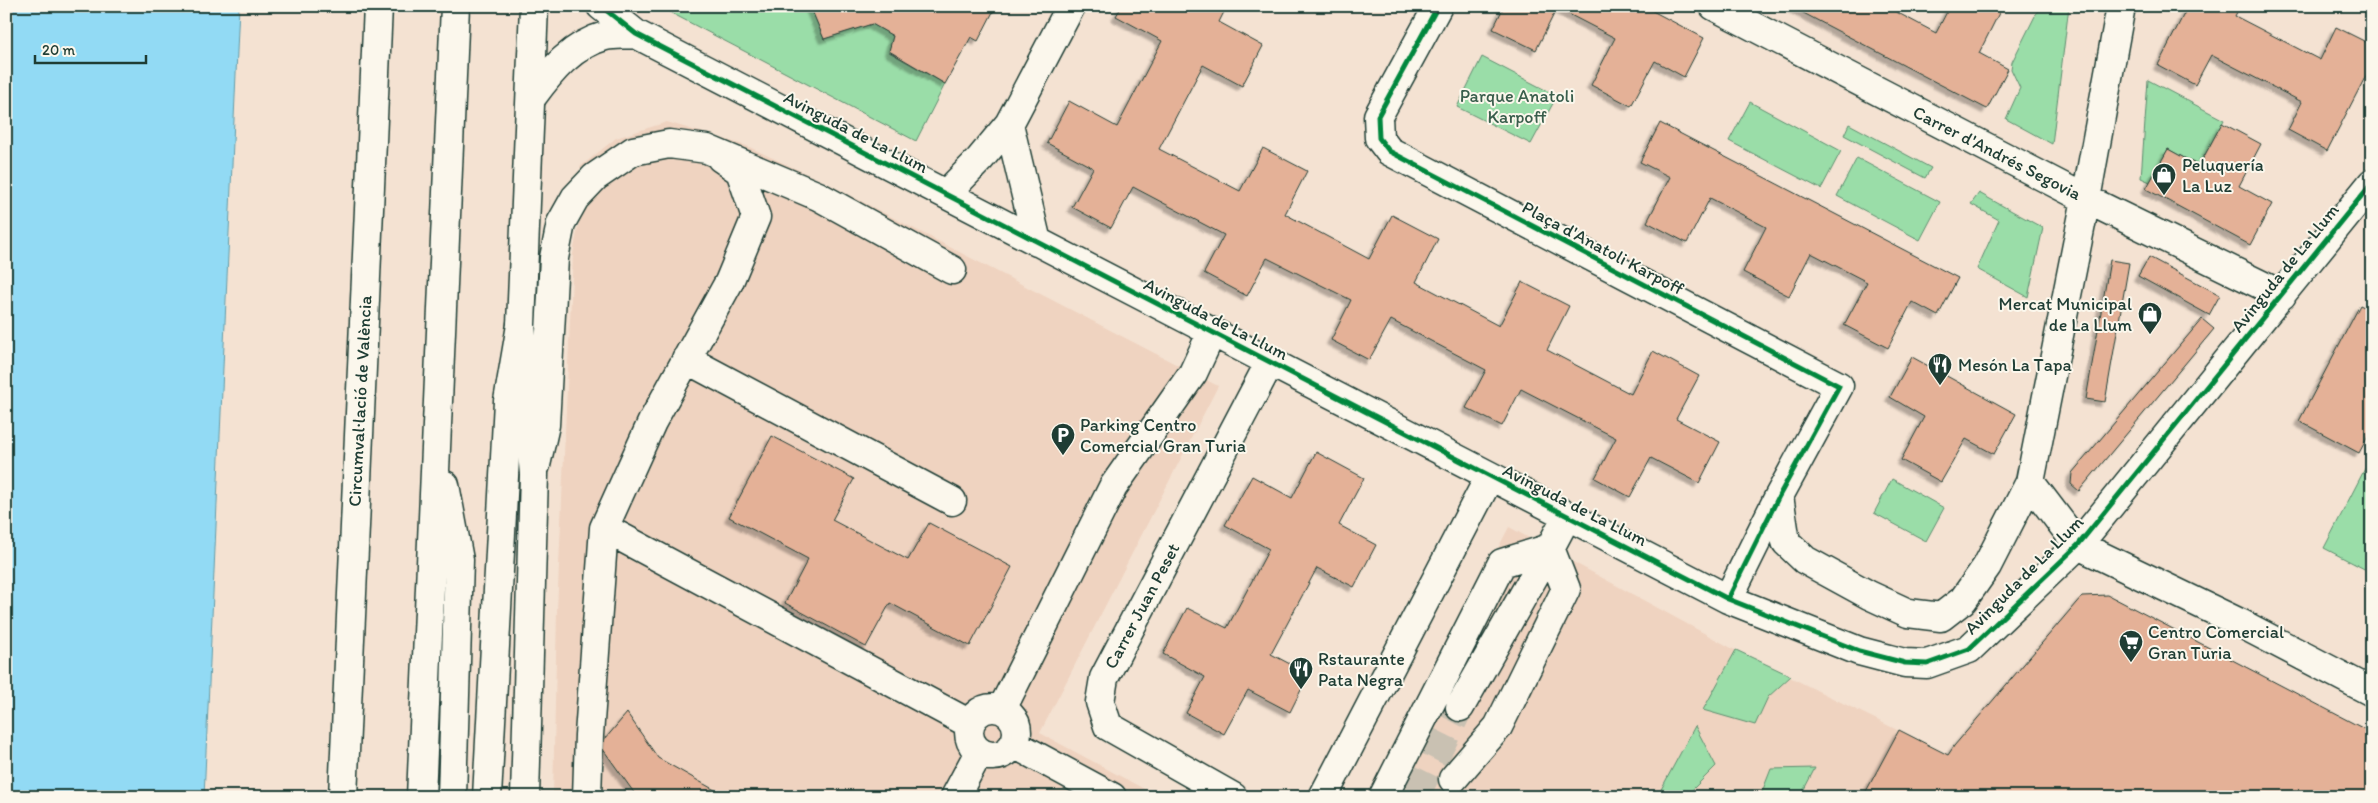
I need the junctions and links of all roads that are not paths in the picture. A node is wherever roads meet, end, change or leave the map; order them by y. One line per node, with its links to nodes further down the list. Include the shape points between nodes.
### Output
1 (378, 6): 40 (main road, Circumval·lació de València)
2 (455, 6): 24 (main road)
3 (534, 6): 11 (main road)
4 (602, 6): 10 (main road, Avinguda de La Llum)
5 (1070, 6): 12 (main road)
6 (1438, 6): 28 (main road, Plaça d'Anatoli Karpoff, via 1378,116 1379,138 1389,151 1839,386)
7 (1714, 6): 9 (main road, Carrer d'Andrés Segovia)
8 (2121, 6): 16 (main road)
9 (1756, 16): 16 (main road, Carrer d'Andrés Segovia)
10 (636, 34): 11 (main road, via 605,36 578,48 552,69); 15 (main road, Avinguda de La Llum)
11 (532, 97): 20 (main road)
12 (1009, 124): 15 (main road); 17 (main road)
13 (707, 149): 18 (main road, via 818,196); 22 (main road, via 740,171 756,217 729,282); 25 (main road, via 669,144 633,152 595,177 575,198 561,223 554,258 545,425)
14 (2372, 183): 19 (main road, Avinguda de La Llum)
15 (946, 194): 17 (main road, Avinguda de La Llum)
16 (2086, 199): 19 (main road, Carrer d'Andrés Segovia); 27 (main road)
17 (1038, 242): 21 (main road, Avinguda de La Llum)
18 (952, 270)
19 (2282, 295): 32 (main road, Avinguda de La Llum)
20 (521, 325): 25 (main road); 47 (main road, via 508,401)
21 (1212, 332): 23 (main road, Avinguda de La Llum); 37 (main road, via 1193,373 1113,487)
22 (686, 359): 29 (main road); 31 (main road, via 652,422)
23 (1270, 362): 26 (main road, Avinguda de La Llum); 52 (main road, Carrer Juan Peset, via 1104,678 1100,702 1108,726)
24 (436, 439): 45 (main road); 46 (main road, via 460,560)
25 (534, 474): 48 (main road)
26 (1490, 476): 30 (main road, Avinguda de La Llum); 53 (main road)
27 (2030, 482): 28 (main road, via 1987,566 1963,600 1941,616 1908,613 1806,560 1786,542); 32 (main road)
28 (1779, 496): 34 (main road)
29 (952, 501)
30 (1567, 516): 33 (main road); 34 (main road, Avinguda de La Llum)
31 (604, 528): 38 (main road); 49 (main road)
32 (2078, 545): 34 (main road, Avinguda de La Llum, via 1969,649 1927,664 1905,663 1858,651); 35 (main road, via 2240,623)
33 (1550, 548): 36 (main road); 42 (main road, via 1566,589 1498,726); 54 (main road, via 1502,563)
34 (1728, 599)
35 (2372, 692)
36 (1460, 706)
37 (1002, 710): 38 (main road, via 986,708 973,717); 39 (main road, via 1009,714 1017,728)
38 (970, 724): 41 (main road, via 970,740)
39 (1014, 744): 41 (main road, via 1002,754); 51 (main road)
40 (345, 746): 43 (main road, Circumval·lació de València); 44 (main road)
41 (979, 752): 50 (main road)
42 (1453, 779)
43 (343, 797)
44 (358, 797)
45 (420, 797)
46 (452, 797)
47 (487, 797)
48 (525, 797)
49 (587, 797)
50 (955, 797)
51 (1112, 797)
52 (1233, 797)
53 (1323, 797)
54 (1383, 797)

